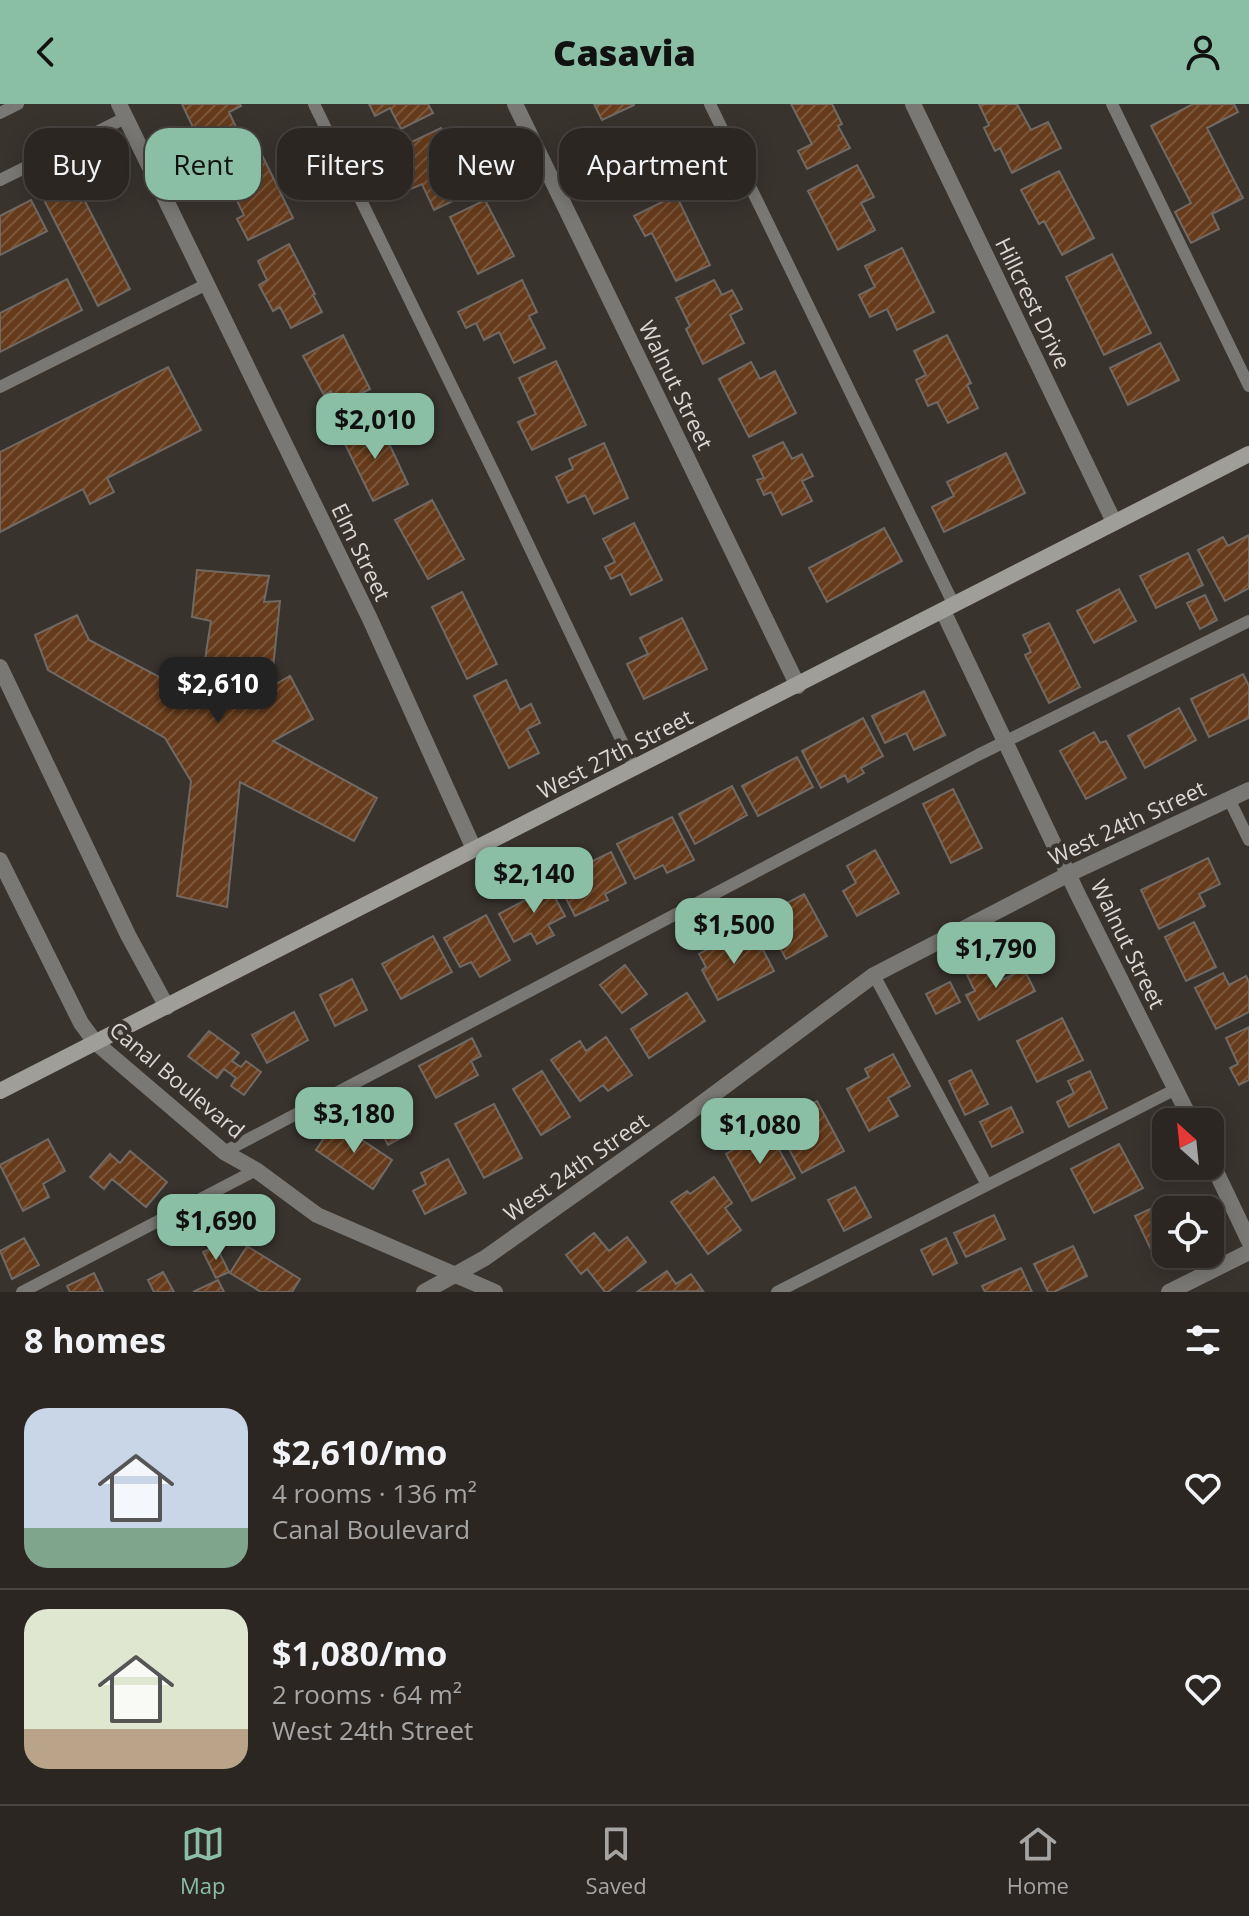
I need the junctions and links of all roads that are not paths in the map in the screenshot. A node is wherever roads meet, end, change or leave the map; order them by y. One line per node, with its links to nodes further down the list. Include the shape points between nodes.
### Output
1 (18, 104): 8 (lane)
2 (314, 104): 20 (lane)
3 (515, 104): 18 (street, Walnut Street)
4 (710, 104): 15 (lane)
5 (913, 104): 14 (street, Hillcrest Drive)
6 (1112, 104): 11 (lane)
7 (122, 111): 9 (lane); 10 (street, Elm Street)
8 (0, 113)
9 (0, 180)
10 (207, 284): 12 (lane); 24 (street, Elm Street, via 370,619)
11 (1249, 386)
12 (0, 387)
13 (1249, 454): 14 (main road, West 27th Street)
14 (1114, 522): 15 (main road, West 27th Street)
15 (948, 608): 18 (main road, West 27th Street); 19 (street, Walnut Street)
16 (1249, 621): 19 (lane)
17 (0, 667): 28 (street)
18 (798, 686): 20 (main road, West 27th Street)
19 (1006, 742): 26 (street, Walnut Street); 33 (lane)
20 (635, 769): 24 (main road, West 27th Street)
21 (1249, 790): 22 (street, West 24th Street)
22 (1229, 799): 23 (lane); 26 (street, West 24th Street)
23 (1249, 840)
24 (474, 849): 28 (main road, West 27th Street)
25 (0, 860): 29 (street, Canal Boulevard)
26 (1069, 874): 27 (street, West 24th Street); 30 (street, Walnut Street)
27 (874, 975): 36 (lane); 39 (street, West 24th Street)
28 (167, 1007): 29 (main road, West 27th Street)
29 (95, 1042): 31 (main road, West 27th Street); 33 (street, Canal Boulevard)
30 (1176, 1089): 32 (street, Walnut Street); 36 (lane)
31 (0, 1091)
32 (1185, 1108)
33 (224, 1152): 34 (street, Canal Boulevard)
34 (256, 1170): 39 (street, Canal Boulevard, via 317,1215); 40 (lane)
35 (1220, 1180): 37 (street)
36 (987, 1185): 43 (lane)
37 (1249, 1241)
38 (1249, 1252): 44 (street)
39 (458, 1275): 41 (street, West 24th Street); 42 (street, Canal Boulevard)
40 (22, 1292)
41 (424, 1292)
42 (495, 1292)
43 (777, 1292)
44 (1169, 1292)

